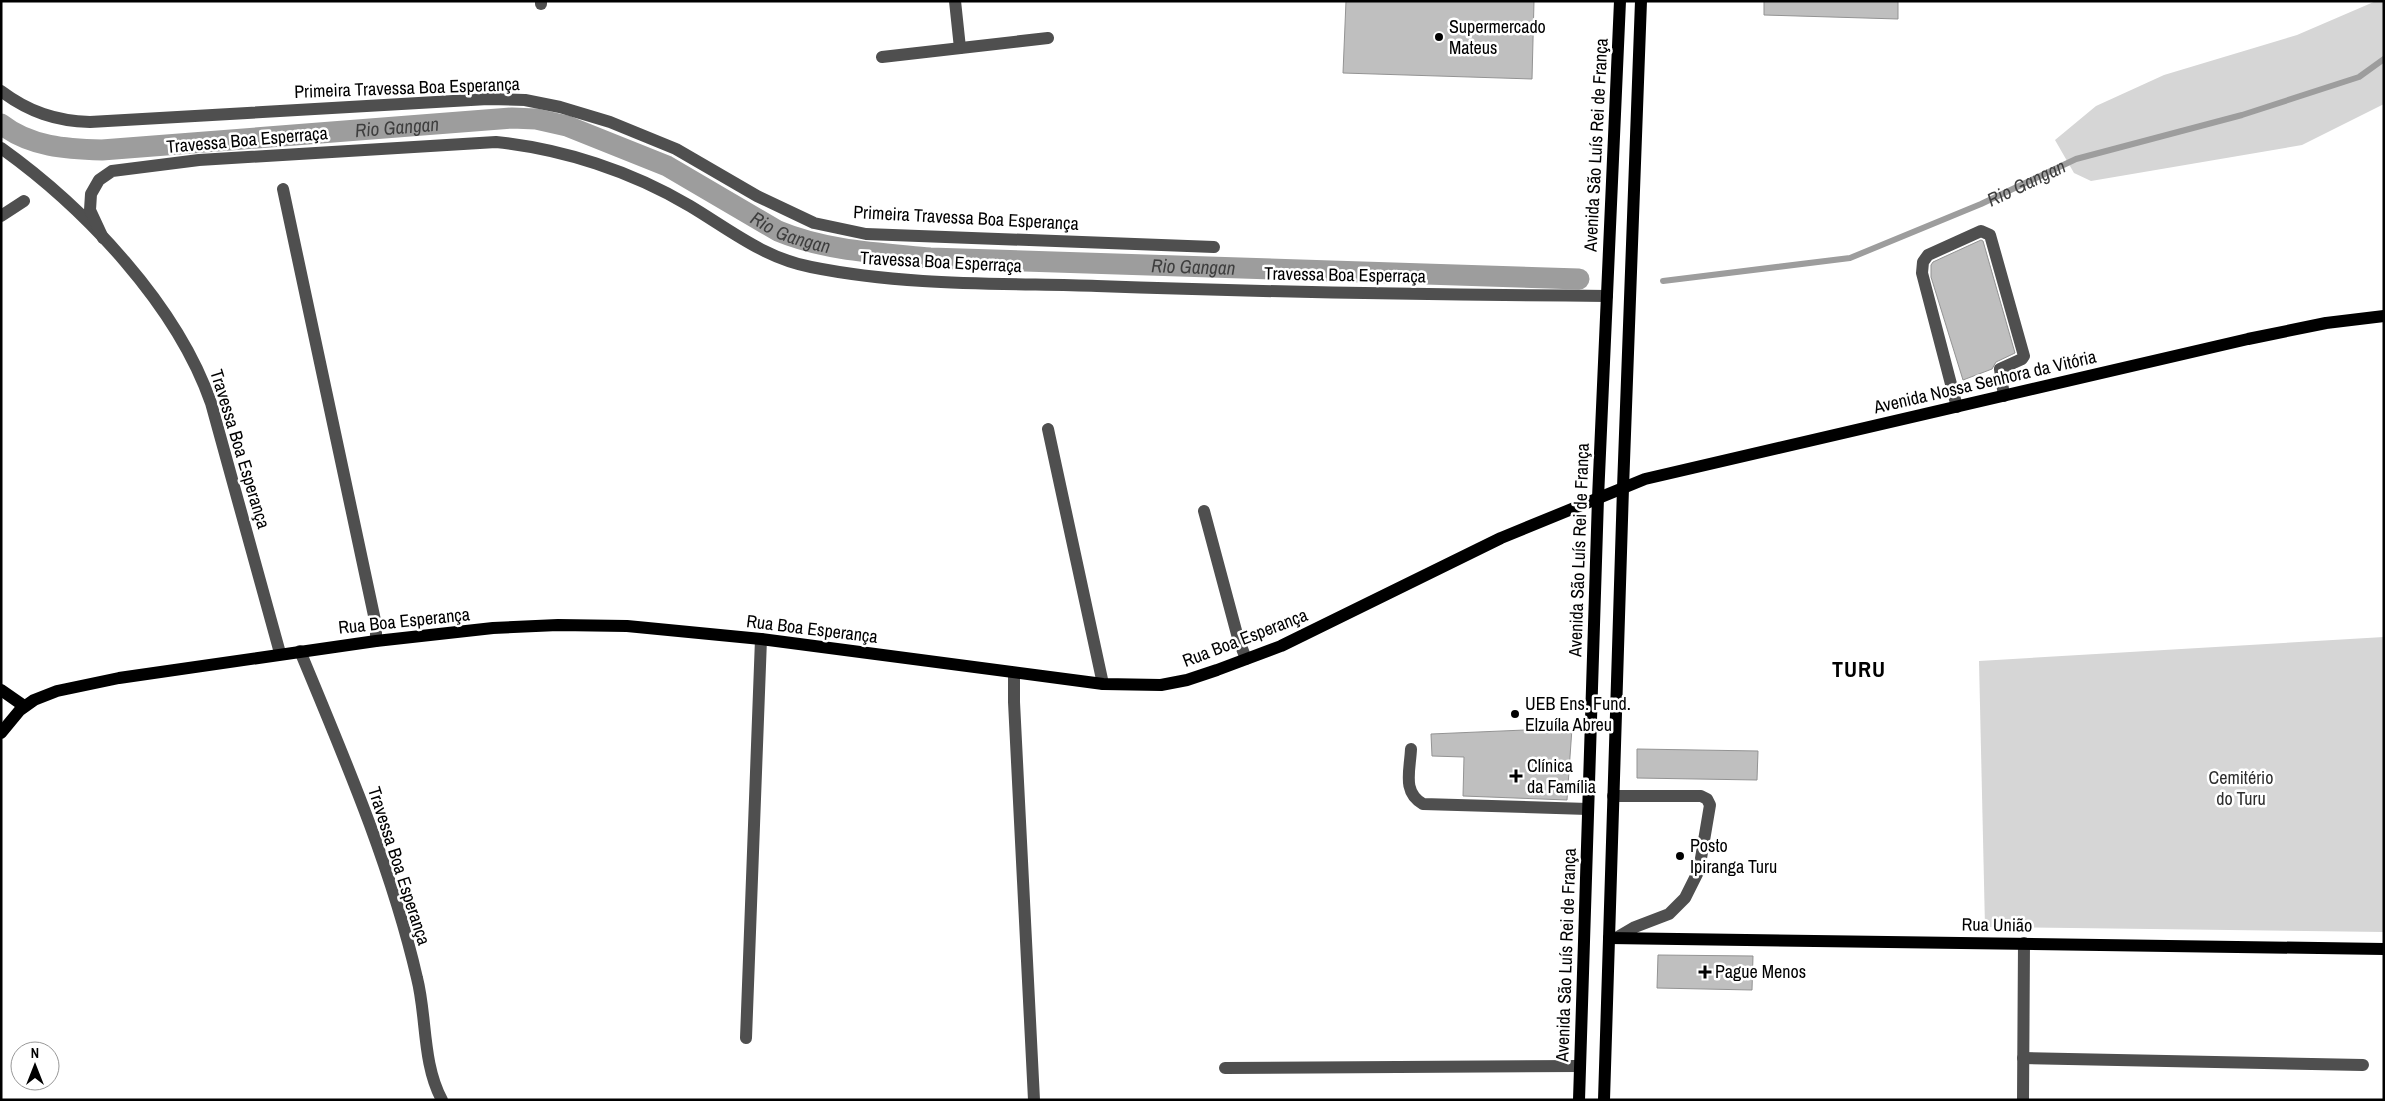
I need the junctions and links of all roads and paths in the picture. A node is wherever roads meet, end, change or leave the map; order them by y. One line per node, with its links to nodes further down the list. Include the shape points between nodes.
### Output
1 (954, 1): 5 (street)
2 (1620, 1): 14 (main road, Avenida São Luís Rei de França)
3 (1641, 1): 19 (main road)
4 (1048, 38): 5 (street)
5 (960, 48): 6 (street)
6 (882, 57)
7 (1, 91): 13 (street, Primeira Travessa Boa Esperança, via 39,114 90,122 488,99 525,100 610,122 676,149 757,196 814,223 866,234)
8 (1, 148): 12 (street, Travessa Boa Esperança, via 47,182)
9 (283, 189): 23 (street, via 376,625)
10 (24, 201): 11 (street)
11 (1, 216)
12 (103, 238): 14 (street, Travessa Boa Esperraça, via 90,210 91,194 98,180 112,171 200,160 496,142 534,146 582,158 688,205 753,247 782,260 848,274 900,280 1136,288); 25 (street, Travessa Boa Esperança, via 163,309 200,372)
13 (1214, 247)
14 (1607, 296): 20 (main road, Avenida São Luís Rei de França)
15 (2384, 316): 16 (main road, Avenida Nossa Senhora da Vitória, via 2326,323 2248,339)
16 (2004, 396): 17 (main road, Avenida Nossa Senhora da Vitória); 17 (street, via 2000,369 2022,360 2024,356 1990,235 1981,231 1928,255 1923,262 1922,273)
17 (1956, 407): 19 (main road, Avenida Nossa Senhora da Vitória, via 1645,479)
18 (1048, 429): 28 (street)
19 (1623, 488): 20 (main road, Avenida Nossa Senhora da Vitória); 33 (main road)
20 (1598, 498): 26 (main road, Rua Boa Esperança, via 1501,538 1339,619); 34 (main road, Avenida São Luís Rei de França)
21 (1204, 511): 26 (street)
22 (760, 639): 23 (main road, Rua Boa Esperança, via 628,626 558,625 494,628); 27 (main road, Rua Boa Esperança); 38 (street)
23 (376, 641): 24 (main road, Rua Boa Esperança)
24 (300, 651): 25 (main road, Rua Boa Esperança); 43 (street, Travessa Boa Esperança, via 382,859 417,979 431,1067 436,1090)
25 (280, 653): 30 (main road, Rua Boa Esperança, via 119,678 57,691)
26 (1246, 659): 28 (main road, Rua Boa Esperança, via 1187,680 1161,685)
27 (1014, 673): 28 (main road, Rua Boa Esperança); 44 (street)
28 (1103, 684)
29 (1, 690): 30 (main road)
30 (24, 706): 31 (main road, Rua Boa Esperança)
31 (1, 733)
32 (1411, 750): 34 (street, via 1408,789 1415,799 1424,804)
33 (1614, 796): 35 (main road); 35 (street, via 1701,796 1710,805 1699,870 1685,898 1669,914)
34 (1588, 809): 41 (main road, Avenida São Luís Rei de França)
35 (1613, 938): 36 (main road, Rua União); 46 (main road)
36 (2024, 943): 37 (main road, Rua União); 39 (street)
37 (2384, 949)
38 (746, 1038)
39 (2023, 1058): 40 (street); 47 (street)
40 (2363, 1065)
41 (1580, 1066): 42 (street); 45 (main road, Avenida São Luís Rei de França)
42 (1225, 1068)
43 (442, 1100)
44 (1034, 1100)
45 (1579, 1100)
46 (1604, 1100)
47 (2023, 1100)

